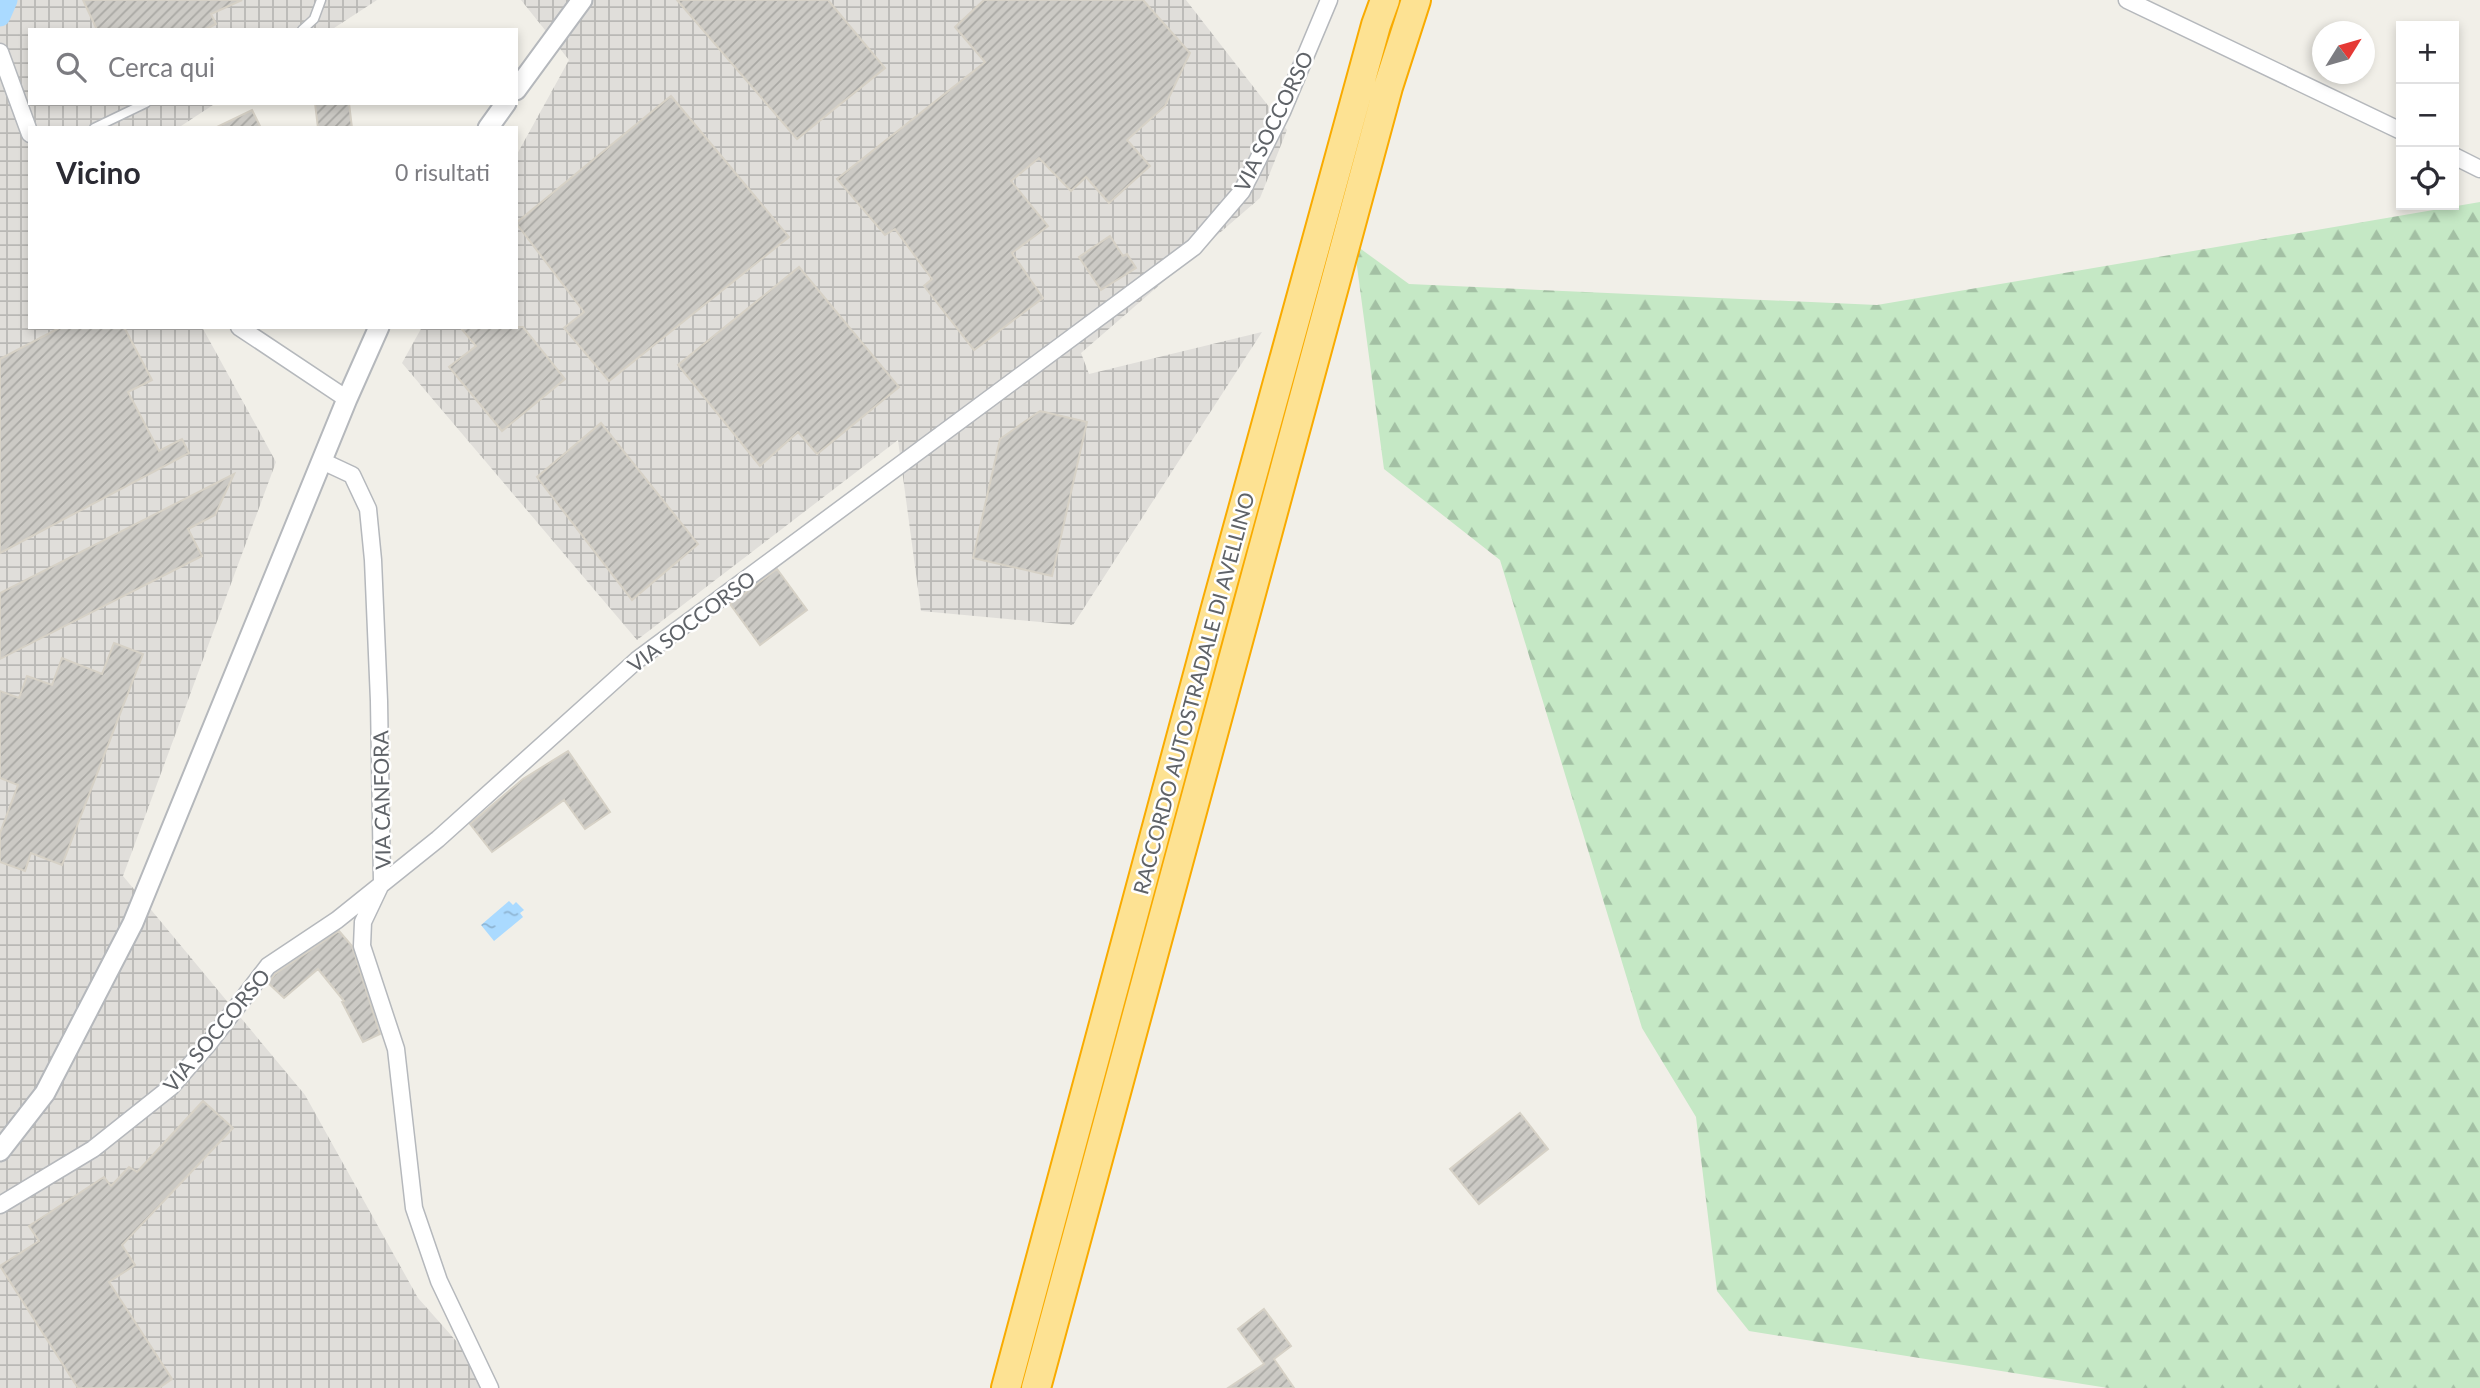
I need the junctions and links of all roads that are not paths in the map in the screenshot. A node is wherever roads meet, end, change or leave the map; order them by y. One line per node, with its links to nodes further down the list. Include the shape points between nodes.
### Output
1 (321, 0): 7 (lane, via 314,19)
2 (582, 0): 9 (street)
3 (1329, 0): 22 (street, VIA SOCCORSO, via 1282,112 1242,191 1194,247 637,660 438,839)
4 (1385, 0): 26 (highway, RACCORDO AUTOSTRADALE DI AVELLINO)
5 (1416, 0): 27 (highway, RACCORDO AUTOSTRADALE DI AVELLINO, via 1388,87)
6 (2127, 0): 15 (street)
7 (304, 28)
8 (0, 52): 14 (street)
9 (518, 87)
10 (142, 105): 12 (lane)
11 (505, 105): 13 (street)
12 (98, 126)
13 (489, 126)
14 (28, 129)
15 (2396, 129)
16 (2459, 158): 17 (street)
17 (2480, 169)
18 (242, 329): 20 (street)
19 (378, 329): 20 (street)
20 (347, 398): 21 (street)
21 (322, 461): 22 (street, VIA CANFORA, via 352,475 368,509 379,701); 23 (street, via 133,923 45,1093)
22 (382, 882): 24 (street, VIA SOCCORSO, via 337,920 268,966 171,1087 93,1149); 25 (street, VIA CANFORA, via 363,922 362,946 396,1049 414,1208 439,1281)
23 (0, 1151)
24 (0, 1205)
25 (485, 1386)
26 (1006, 1388)
27 (1036, 1388)

